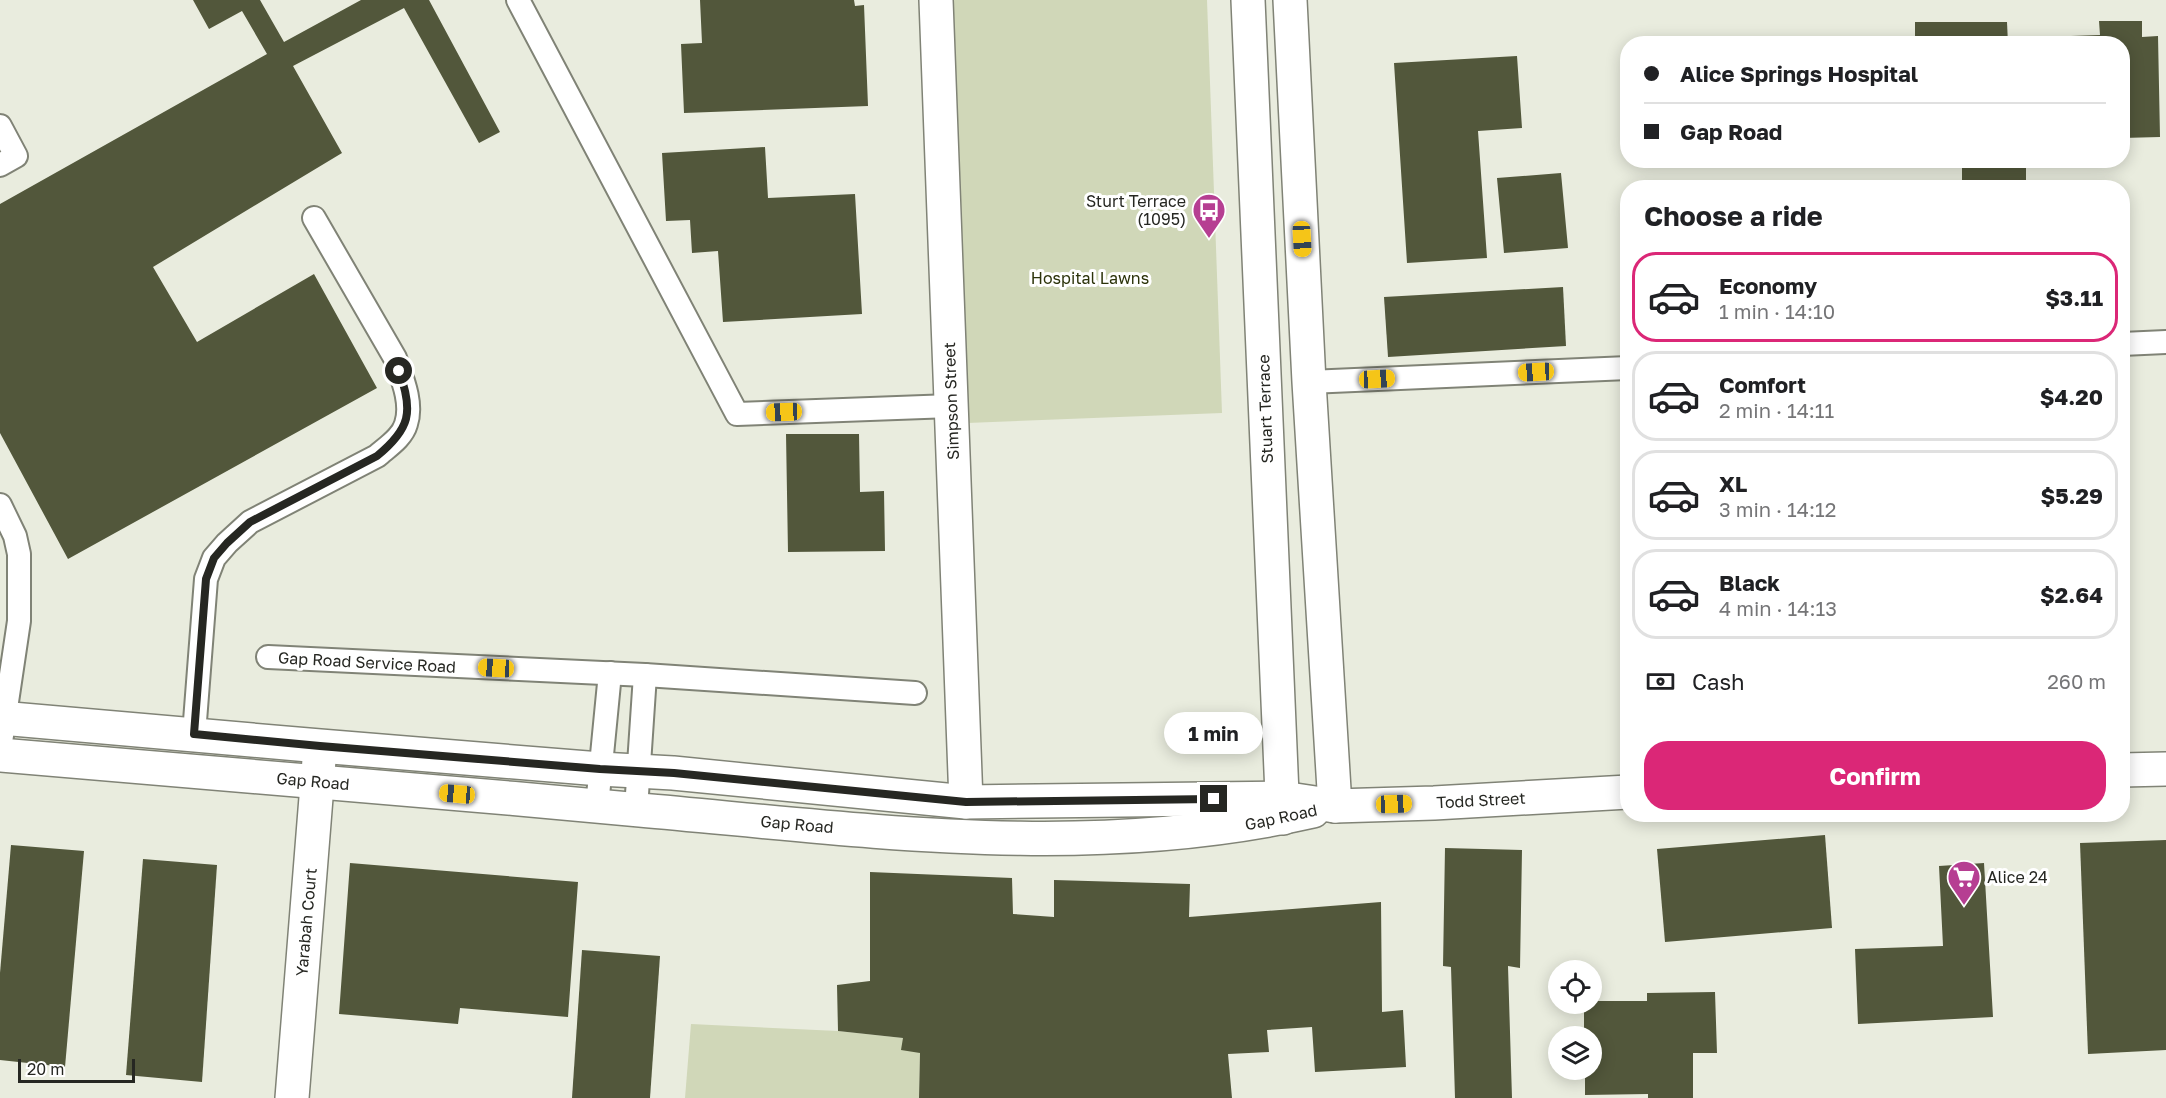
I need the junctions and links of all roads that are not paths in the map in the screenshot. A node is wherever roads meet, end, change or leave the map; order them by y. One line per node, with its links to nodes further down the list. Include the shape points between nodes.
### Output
1 (518, 0): 12 (lane, via 737,414)
2 (936, 0): 12 (street, Simpson Street)
3 (1248, 0): 34 (street, Stuart Terrace)
4 (1290, 0): 11 (street)
5 (0, 126): 6 (lane, via 16,156)
6 (0, 165)
7 (314, 218): 21 (lane, via 395,358 408,404 406,425 377,456 250,522 214,558 206,579)
8 (2166, 342): 9 (lane)
9 (2130, 344)
10 (1620, 368): 11 (lane)
11 (1309, 382): 33 (street)
12 (951, 406): 31 (street, Simpson Street)
13 (0, 505): 14 (lane)
14 (7, 530): 15 (lane, via 19,554)
15 (10, 620): 20 (lane)
16 (268, 657): 17 (lane, Gap Road Service Road)
17 (610, 673): 18 (lane, Gap Road Service Road); 24 (lane)
18 (645, 675): 19 (lane, Gap Road Service Road); 28 (lane)
19 (915, 693)
20 (2, 729): 21 (street, Gap Road)
21 (194, 734): 22 (street, Gap Road); 27 (street)
22 (320, 746): 24 (street, Gap Road); 29 (street, Yarabah Court)
23 (0, 755): 27 (street, Gap Road)
24 (600, 769): 28 (street, Gap Road); 32 (lane)
25 (2166, 769): 26 (street)
26 (2130, 770)
27 (192, 771): 29 (street, Gap Road)
28 (638, 771): 31 (street, Gap Road); 35 (lane)
29 (317, 781): 32 (street, Gap Road); 36 (street, Yarabah Court)
30 (1620, 792): 33 (street, Todd Street)
31 (966, 802): 34 (street, Gap Road)
32 (597, 806): 35 (street, Gap Road)
33 (1335, 806): 34 (street, Gap Road)
34 (1282, 808): 35 (street, Gap Road, via 1211,831 1079,840 872,831)
35 (636, 809)
36 (292, 1098)

